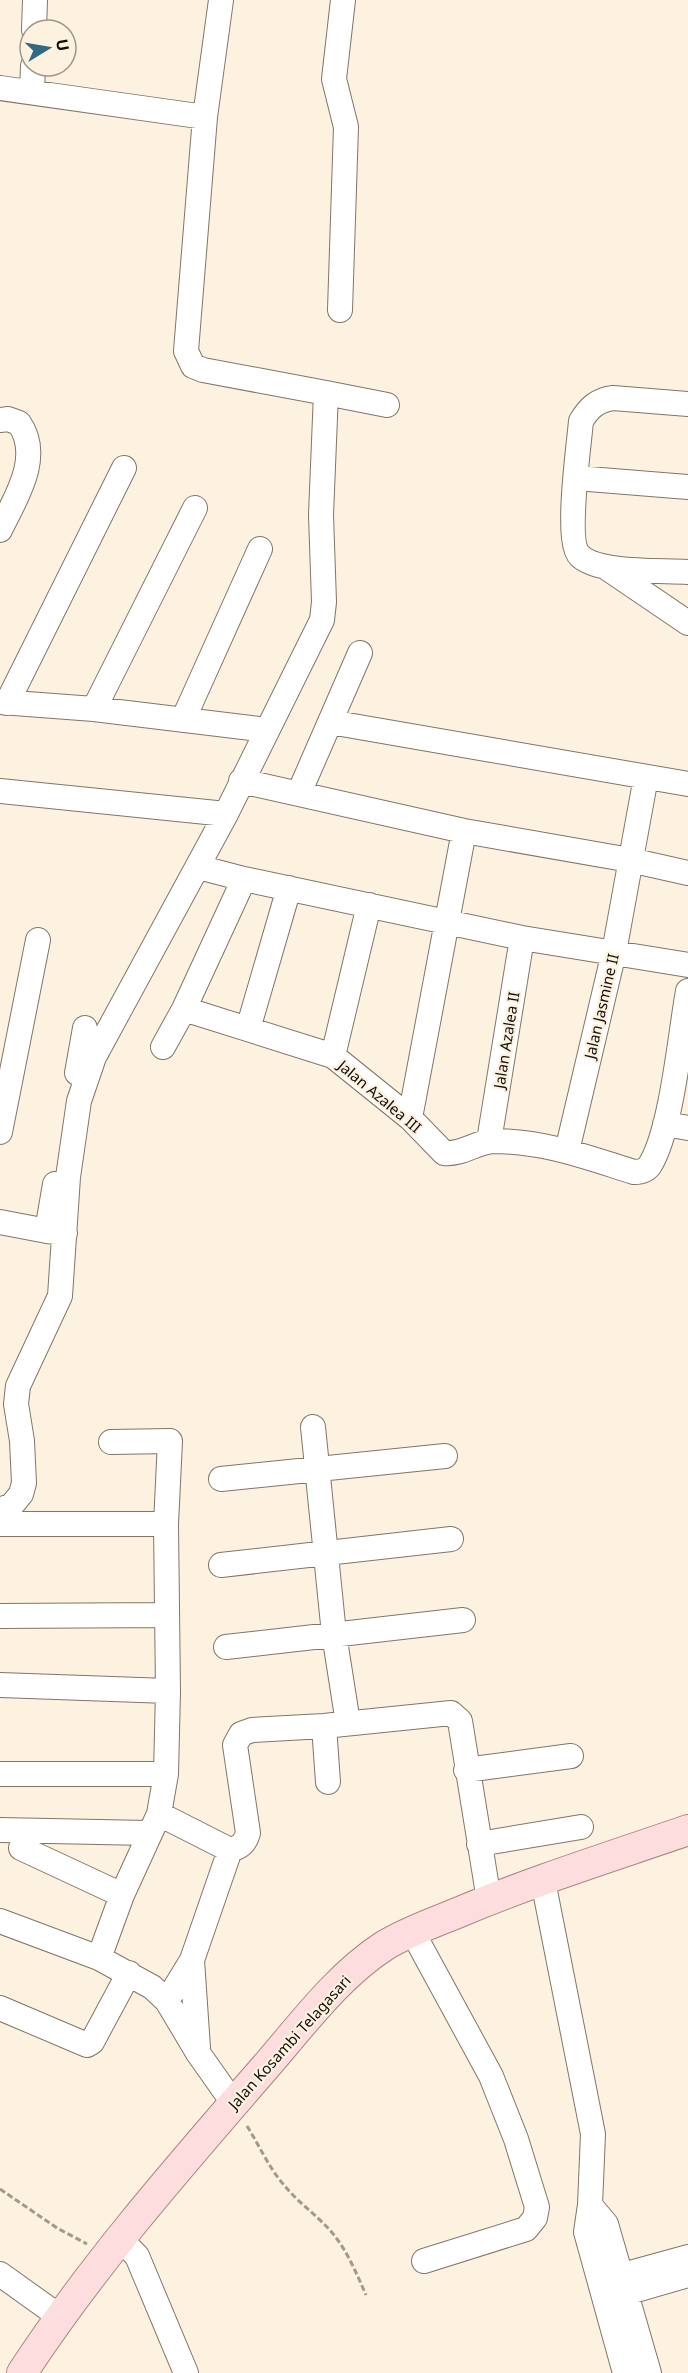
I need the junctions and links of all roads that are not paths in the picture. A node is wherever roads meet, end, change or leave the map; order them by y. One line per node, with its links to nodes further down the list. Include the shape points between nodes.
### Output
1 (35, 0): 4 (street)
2 (221, 0): 8 (street)
3 (343, 0): 9 (street, via 334,79 346,127)
4 (34, 18)
5 (33, 78): 7 (street)
6 (0, 88): 7 (street)
7 (32, 92): 8 (street)
8 (206, 117): 10 (street, via 185,340 188,358 193,366 203,370)
9 (340, 310)
10 (326, 393): 12 (street); 28 (street, via 322,620)
11 (688, 404): 15 (street, via 613,398 594,405 580,421)
12 (387, 405)
13 (0, 420): 18 (street, via 19,423 28,454 25,477)
14 (124, 468): 24 (street)
15 (576, 478): 16 (street); 20 (street, via 572,535 576,548 579,556)
16 (688, 487)
17 (195, 508): 25 (street)
18 (0, 530)
19 (260, 549): 26 (street)
20 (605, 567): 21 (street); 22 (street)
21 (688, 572)
22 (688, 623)
23 (360, 653): 27 (street)
24 (4, 702): 25 (street)
25 (94, 709): 26 (street)
26 (183, 720): 28 (street)
27 (330, 722): 29 (street); 33 (street)
28 (267, 730): 30 (street)
29 (646, 777): 31 (street); 36 (street, Jalan Jasmine II)
30 (241, 781): 33 (street); 34 (street)
31 (688, 784)
32 (0, 791): 34 (street)
33 (299, 793): 35 (street)
34 (226, 814): 37 (street)
35 (464, 831): 36 (street); 42 (street)
36 (630, 860): 38 (street); 45 (street, Jalan Jasmine II)
37 (198, 867): 39 (street); 49 (street)
38 (688, 873)
39 (244, 879): 40 (street); 48 (street)
40 (289, 888): 41 (street); 50 (street)
41 (369, 905): 42 (street); 52 (street)
42 (449, 921): 43 (street); 53 (street)
43 (522, 938): 45 (street); 56 (street, Jalan Azalea II)
44 (38, 940): 55 (street)
45 (614, 952): 46 (street); 57 (street, Jalan Jasmine II)
46 (688, 965)
47 (688, 990): 54 (street)
48 (184, 1008): 50 (street, Jalan Azalea III); 51 (street)
49 (96, 1029): 59 (street); 59 (street, via 94,1057 79,1101)
50 (248, 1029): 52 (street, Jalan Azalea III)
51 (162, 1047)
52 (333, 1056): 53 (street, Jalan Azalea III)
53 (410, 1118): 56 (street, Jalan Azalea III, via 444,1153)
54 (677, 1126): 57 (street, Jalan Azalea III, via 650,1166 641,1172)
55 (0, 1132)
56 (489, 1141): 57 (street, Jalan Azalea III, via 532,1142)
57 (567, 1151)
58 (0, 1222): 59 (street)
59 (56, 1232): 65 (street, via 60,1296 17,1395 24,1483 12,1505)
60 (314, 1427): 63 (street)
61 (111, 1442): 67 (street, via 170,1441)
62 (445, 1456): 63 (street)
63 (317, 1469): 64 (street); 69 (street)
64 (221, 1479)
65 (0, 1510)
66 (0, 1524): 67 (street)
67 (166, 1524): 71 (street)
68 (451, 1539): 69 (street)
69 (326, 1553): 70 (street); 74 (street)
70 (221, 1565)
71 (166, 1615): 72 (street); 77 (street)
72 (0, 1616)
73 (463, 1620): 74 (street)
74 (334, 1634): 75 (street); 78 (street)
75 (226, 1647)
76 (0, 1684): 77 (street)
77 (168, 1690): 83 (street)
78 (348, 1724): 79 (street); 81 (street, via 451,1713 460,1721)
79 (324, 1726): 84 (street); 91 (street, via 252,1730 237,1737 235,1746 248,1833 242,1845)
80 (571, 1756): 81 (street)
81 (466, 1770): 89 (street)
82 (0, 1774): 83 (street)
83 (166, 1774): 85 (street)
84 (328, 1782)
85 (153, 1823): 87 (street); 91 (street); 93 (street)
86 (581, 1827): 89 (street)
87 (0, 1830)
88 (688, 1830): 92 (main road, Jalan Kosambi Telagasari)
89 (479, 1844): 94 (street)
90 (21, 1848): 93 (street)
91 (230, 1850): 98 (street)
92 (543, 1881): 94 (main road, Jalan Kosambi Telagasari); 109 (street, via 591,2112 594,2157 590,2205 606,2224)
93 (122, 1895): 97 (street)
94 (489, 1900): 96 (main road, Jalan Kosambi Telagasari)
95 (0, 1921): 97 (street)
96 (412, 1931): 103 (main road, Jalan Kosambi Telagasari, via 384,1946 342,1982); 106 (street, via 491,2076 537,2207 535,2218 526,2229)
97 (99, 1958): 99 (street)
98 (192, 1960): 100 (street); 102 (street)
99 (129, 1972): 100 (street); 101 (street, via 87,2045)
100 (167, 2001): 102 (street)
101 (0, 2008)
102 (198, 2053): 103 (street)
103 (234, 2104): 104 (main road, Jalan Kosambi Telagasari)
104 (113, 2247): 110 (main road, Jalan Kosambi Telagasari); 112 (street, via 137,2256)
105 (688, 2257): 109 (street)
106 (424, 2261)
107 (0, 2274): 110 (street)
108 (688, 2275): 109 (street)
109 (613, 2287): 113 (street); 114 (street)
110 (60, 2317): 111 (main road, Jalan Kosambi Telagasari)
111 (33, 2367)
112 (186, 2373)
113 (625, 2373)
114 (649, 2373)

